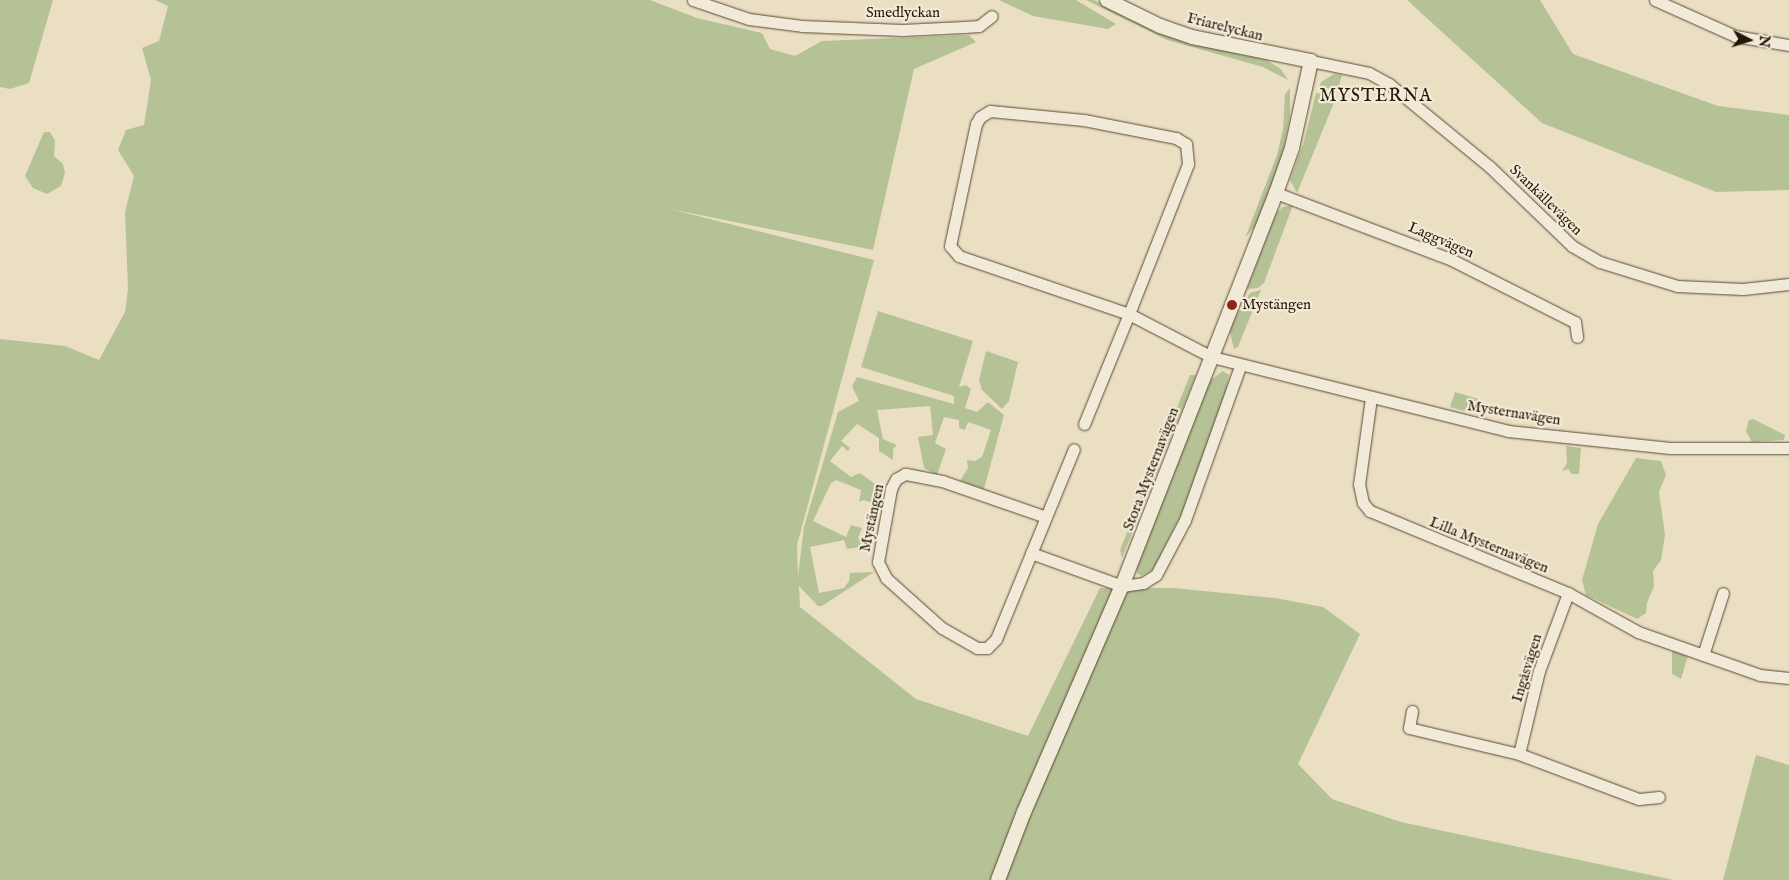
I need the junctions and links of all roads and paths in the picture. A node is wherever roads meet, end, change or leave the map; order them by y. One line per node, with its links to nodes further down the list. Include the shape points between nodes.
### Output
1 (693, 0): 4 (street, Smedlyckan, via 749,19 811,26 902,30 964,27 979,26)
2 (1107, 0): 6 (street, Friarelyckan, via 1192,38)
3 (1655, 0): 5 (street, via 1735,36)
4 (992, 16)
5 (1789, 45)
6 (1311, 62): 7 (street, Stora Mysternavägen, via 1292,148); 8 (street, Svankällevägen, via 1369,73 1389,84 1490,167 1572,246 1600,262 1677,286 1743,289)
7 (1276, 193): 10 (street, Laggvägen, via 1452,260 1575,322); 11 (street, Stora Mysternavägen)
8 (1789, 284)
9 (1129, 314): 9 (street, via 1188,164 1186,144 1157,134 1084,120 996,111 983,114 976,124 950,241 953,252); 11 (street); 14 (street)
10 (1577, 337)
11 (1212, 357): 12 (street, Mysternavägen); 19 (street, Stora Mysternavägen)
12 (1240, 366): 13 (street, Mysternavägen); 19 (street, via 1188,513 1168,558 1150,579)
13 (1371, 398): 15 (street, Mysternavägen, via 1502,430 1534,434 1670,448); 20 (street, Lilla Mysternavägen, via 1359,484 1363,504 1370,511)
14 (1084, 424)
15 (1789, 448)
16 (1074, 449): 17 (street, Mystängen)
17 (1046, 517): 18 (street, Mystängen); 18 (street, Mystängen, via 921,475 905,474 896,479 891,488 877,559 886,578 942,628 970,645 985,649 996,639)
18 (1032, 553): 19 (street)
19 (1122, 586): 27 (street, Stora Mysternavägen)
20 (1568, 593): 22 (street, Lilla Mysternavägen, via 1638,632); 25 (street, Ingåsvägen, via 1539,671)
21 (1723, 593): 22 (street)
22 (1703, 655): 23 (street, Lilla Mysternavägen, via 1760,675)
23 (1789, 678)
24 (1412, 711): 25 (street, via 1409,728)
25 (1519, 754): 26 (street, via 1616,792 1639,799)
26 (1660, 797)
27 (998, 880)

